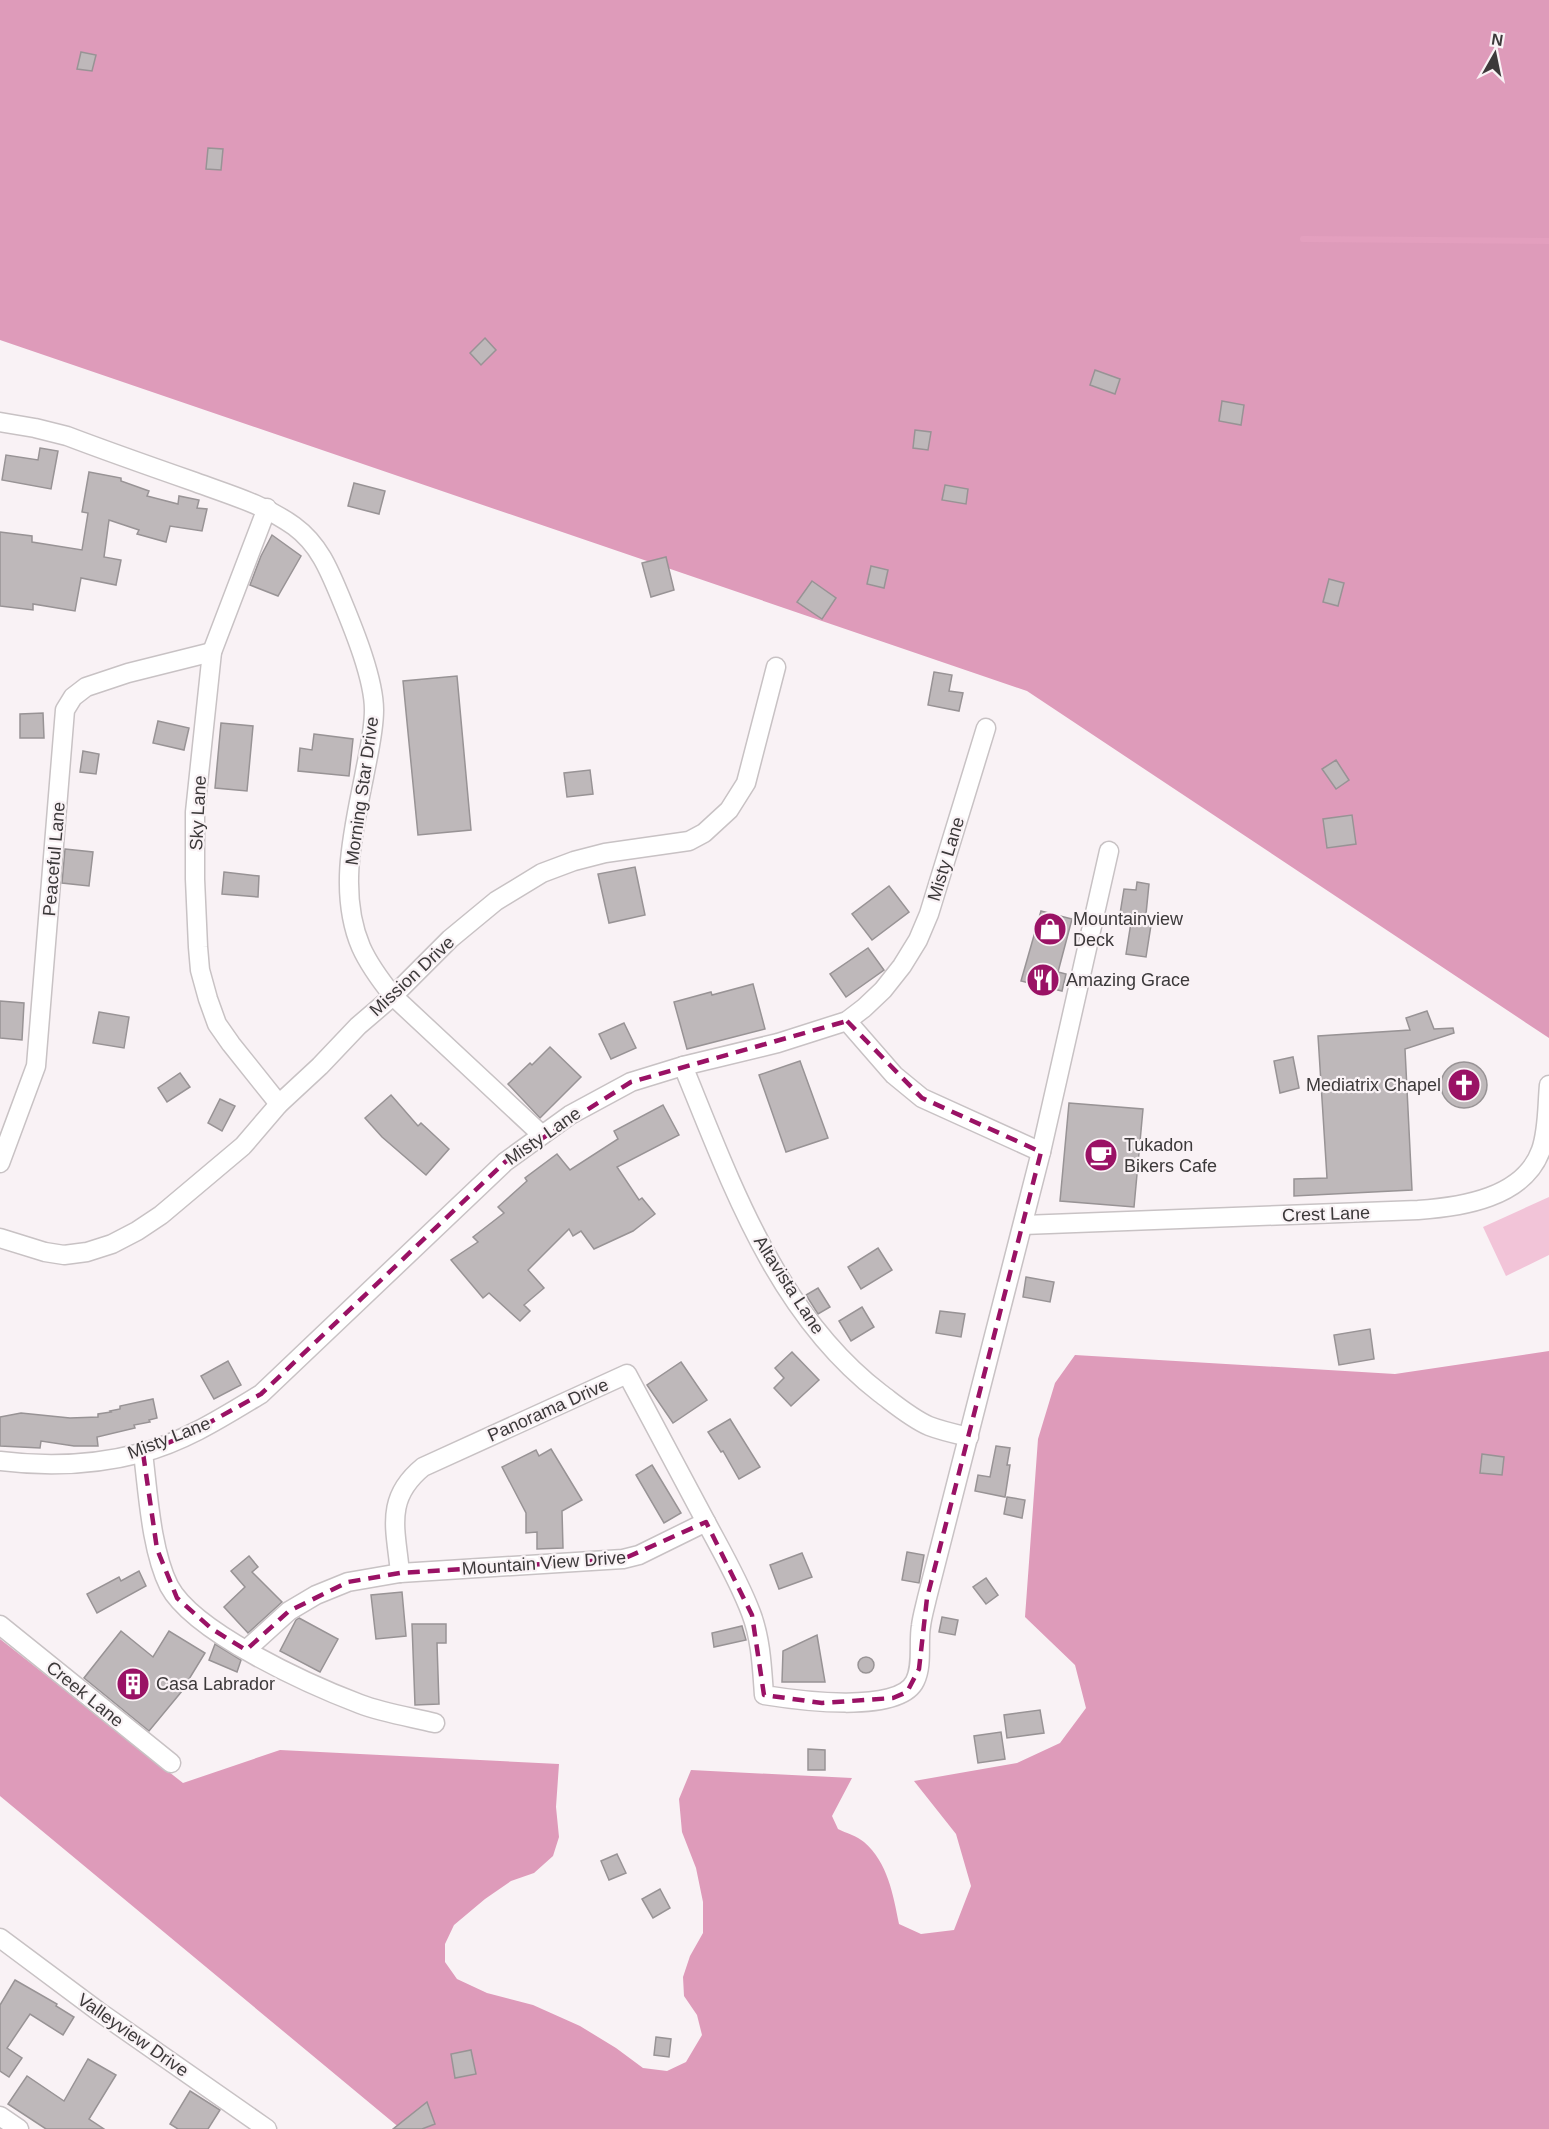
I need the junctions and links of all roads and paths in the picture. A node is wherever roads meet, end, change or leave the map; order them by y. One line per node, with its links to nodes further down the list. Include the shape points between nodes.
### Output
1 (0, 422): 2 (street, Morning Star Drive, via 67,436)
2 (267, 508): 3 (street, Sky Lane); 7 (street, Morning Star Drive, via 296,527 323,557 347,611 371,685 372,736 353,833 350,898 361,947)
3 (212, 652): 11 (street, Sky Lane, via 195,812 201,970 217,1024); 14 (street, Peaceful Lane, via 86,687 65,710 36,1066)
4 (776, 667): 7 (street, Mission Drive, via 746,783 729,810 704,833 689,841 605,854 542,873 496,901 450,939)
5 (986, 728): 8 (street, Misty Lane, via 918,940 883,990)
6 (1109, 851): 13 (street)
7 (393, 996): 11 (street, Mission Drive); 12 (street, Morning Star Drive)
8 (847, 1021): 9 (street, Misty Lane); 13 (street, via 894,1075 922,1098)
9 (683, 1066): 12 (street, Misty Lane, via 631,1082); 17 (street, Altavista Lane, via 756,1236 818,1332 849,1366 904,1411 928,1425)
10 (1549, 1085): 15 (street, Crest Lane, via 1546,1127 1537,1160 1506,1189 1472,1202 1418,1210)
11 (279, 1104): 16 (street, Mission Drive, via 234,1154 161,1215 112,1244 64,1255)
12 (542, 1135): 18 (street, Misty Lane, via 505,1162 261,1394 224,1417)
13 (1041, 1152): 15 (street)
14 (0, 1163)
15 (1023, 1225): 17 (street)
16 (0, 1238)
17 (969, 1437): 20 (street, via 921,1625 919,1669 907,1692 893,1698 822,1703 764,1695 752,1615)
18 (143, 1452): 19 (street, Misty Lane, via 92,1463 30,1465); 23 (street, via 157,1549 169,1585 177,1598 212,1629)
19 (0, 1461)
20 (706, 1522): 21 (street, Mountain View Drive, via 623,1559); 21 (street, Panorama Drive, via 627,1374 423,1467 412,1476 394,1512)
21 (400, 1573): 23 (street, Mountain View Drive, via 348,1582 316,1595 289,1611)
22 (0, 1625): 25 (street, Creek Lane)
23 (246, 1650): 24 (street, via 362,1705)
24 (435, 1723)
25 (171, 1763)
26 (0, 1938): 29 (street, Valleyview Drive)
27 (0, 2116): 28 (street)
28 (19, 2129)
29 (267, 2129)

